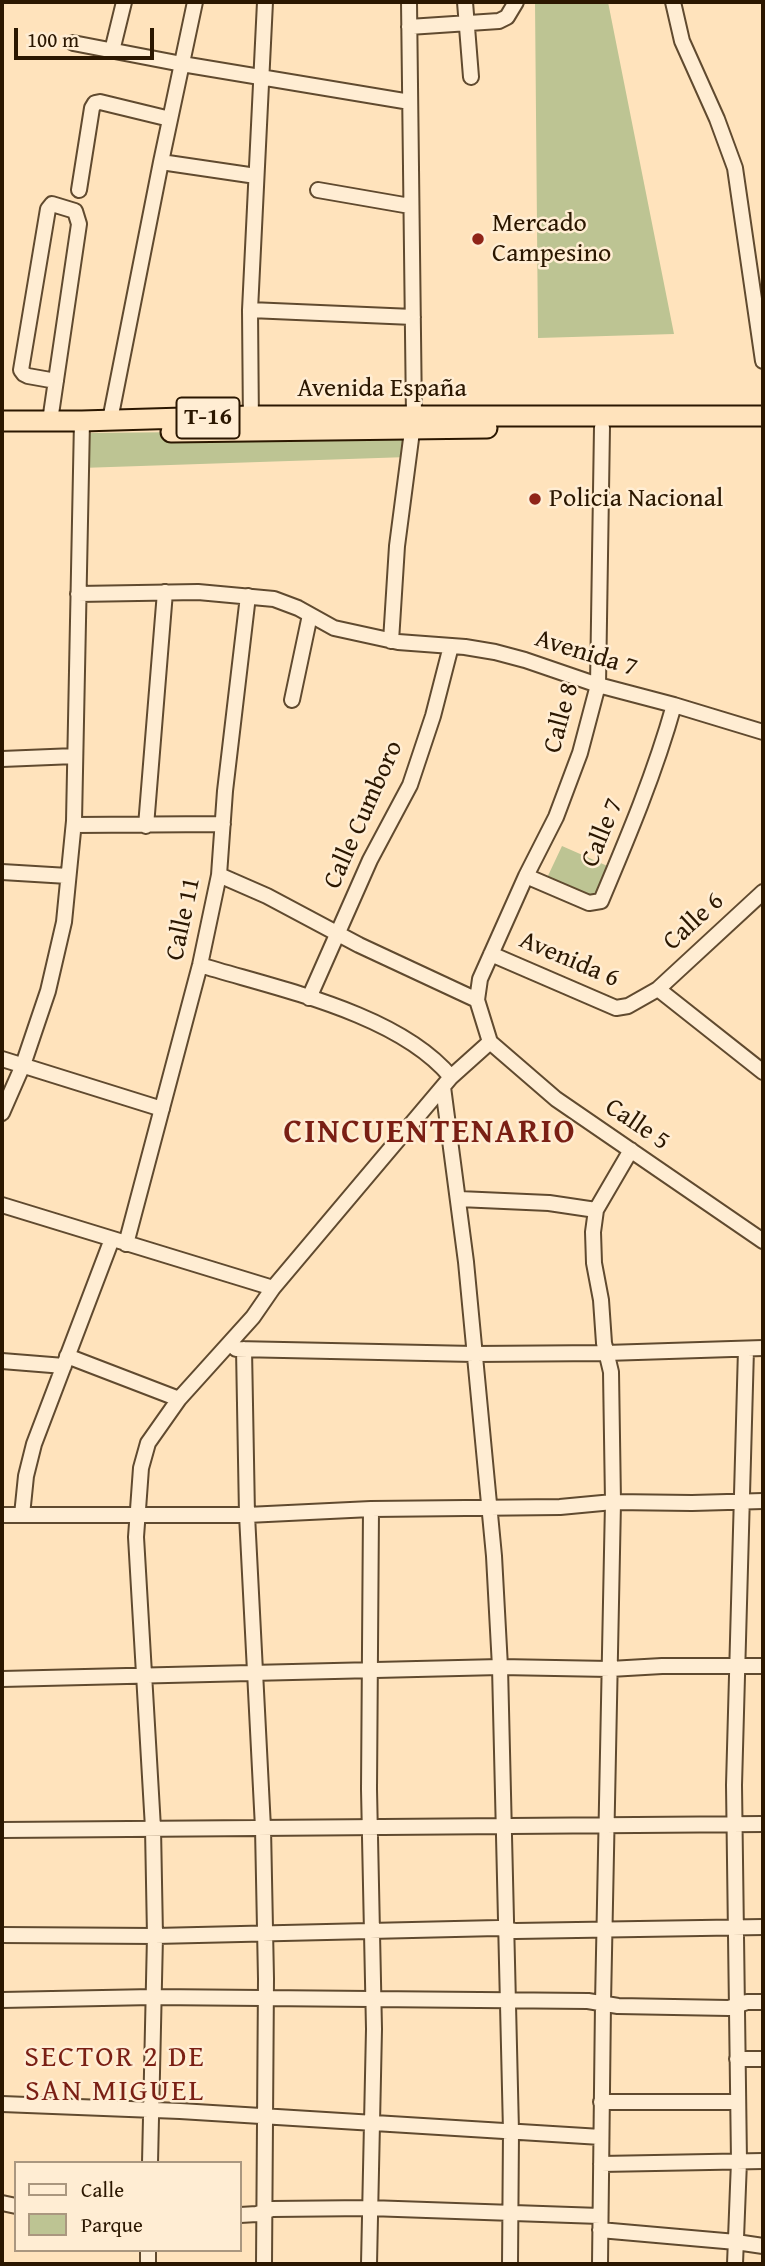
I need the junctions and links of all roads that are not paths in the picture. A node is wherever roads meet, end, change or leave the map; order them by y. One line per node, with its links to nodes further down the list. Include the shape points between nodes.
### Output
1 (124, 2): 11 (street)
2 (195, 2): 12 (street)
3 (265, 2): 13 (street)
4 (409, 2): 9 (street)
5 (465, 2): 8 (street)
6 (516, 2): 8 (street, via 499,21)
7 (673, 2): 24 (street, via 682,41 735,168)
8 (466, 23): 9 (street); 14 (street)
9 (409, 27): 15 (street)
10 (73, 43): 11 (street)
11 (112, 51): 12 (street)
12 (182, 64): 13 (street); 16 (street)
13 (261, 77): 15 (street); 18 (street)
14 (471, 77)
15 (410, 102): 21 (street)
16 (170, 119): 17 (street); 19 (street, via 95,103)
17 (161, 162): 18 (street); 27 (street)
18 (256, 176): 22 (street)
19 (79, 190)
20 (318, 190): 21 (street)
21 (410, 206): 23 (street)
22 (250, 310): 23 (street); 30 (street)
23 (413, 317): 31 (street)
24 (763, 361)
25 (56, 381): 25 (street, via 79,224 75,211 52,204 22,370 28,376); 29 (street)
26 (763, 416): 31 (highway, Avenida España / T-16)
27 (110, 420): 30 (highway, Avenida España / T-16); 32 (highway, Avenida España / T-16)
28 (2, 421): 29 (highway, Avenida España / T-16)
29 (50, 421): 32 (highway, Avenida España / T-16)
30 (251, 423): 31 (highway, Avenida España / T-16); 32 (highway, Avenida España / T-16)
31 (413, 423): 33 (highway, Avenida España / T-16); 40 (street, via 397,546)
32 (82, 427): 35 (highway, Avenida España / T-16); 37 (street)
33 (602, 427): 34 (highway, Avenida España / T-16); 42 (street, Calle 8)
34 (763, 427)
35 (2, 433)
36 (164, 592): 37 (street, Avenida 7); 38 (street, Avenida 7); 50 (street)
37 (78, 594): 46 (street)
38 (248, 596): 39 (street, Avenida 7, via 274,599); 48 (street, Calle 11)
39 (310, 615): 40 (street, Avenida 7, via 334,628); 43 (street)
40 (391, 641): 41 (street, Avenida 7)
41 (451, 646): 42 (street, Avenida 7, via 495,652); 56 (street, Calle Cumboro, via 410,785)
42 (598, 685): 44 (street, Avenida 7); 54 (street, Calle 8, via 556,817)
43 (292, 700)
44 (674, 705): 45 (street, Avenida 7); 54 (street, Calle 7, via 637,817 601,901 589,904)
45 (763, 732)
46 (75, 756): 47 (street); 49 (street)
47 (2, 758)
48 (223, 824): 50 (street); 52 (street, Calle 11)
49 (74, 825): 50 (street); 53 (street)
50 (146, 826)
51 (2, 872): 53 (street)
52 (219, 875): 56 (street); 58 (street, Calle 11)
53 (68, 876): 64 (street, via 64,922 48,991)
54 (526, 876): 57 (street, Calle 8)
55 (763, 892): 59 (street, Calle 6)
56 (337, 934): 60 (street, Calle Cumboro); 61 (street)
57 (491, 954): 59 (street, Avenida 6, via 616,1008); 61 (street, Calle 8)
58 (200, 965): 60 (street); 67 (street, Calle 11)
59 (658, 989): 65 (street)
60 (309, 998): 66 (street, via 406,1038 437,1060)
61 (477, 1000): 62 (street)
62 (490, 1042): 66 (street); 69 (street, Calle 5, via 556,1099)
63 (2, 1059): 64 (street)
64 (23, 1065): 67 (street); 68 (street)
65 (763, 1072)
66 (447, 1082): 70 (street); 75 (street)
67 (162, 1109): 73 (street, Calle 11)
68 (2, 1113)
69 (631, 1150): 72 (street); 74 (street, Calle 5)
70 (459, 1199): 72 (street); 81 (street)
71 (2, 1205): 73 (street)
72 (596, 1210): 80 (street, via 594,1263)
73 (119, 1241): 75 (street); 83 (street, Calle 11)
74 (763, 1241)
75 (273, 1289): 77 (street)
76 (763, 1348): 79 (street)
77 (223, 1349): 78 (street); 84 (street)
78 (244, 1349): 81 (street); 90 (street)
79 (746, 1349): 80 (street); 87 (street)
80 (606, 1353): 81 (street); 86 (street, via 611,1372)
81 (474, 1354): 88 (street)
82 (2, 1361): 83 (street)
83 (66, 1361): 84 (street); 92 (street, Calle 11, via 31,1455)
84 (179, 1399): 93 (street, via 148,1443)
85 (763, 1501): 87 (street)
86 (613, 1502): 87 (street); 88 (street); 97 (street)
87 (743, 1502): 94 (street)
88 (488, 1506): 89 (street); 96 (street)
89 (372, 1509): 90 (street); 98 (street)
90 (247, 1514): 93 (street); 99 (street)
91 (2, 1515): 92 (street)
92 (22, 1515): 93 (street)
93 (136, 1516): 100 (street)
94 (738, 1665): 95 (street); 97 (street); 102 (street)
95 (763, 1666)
96 (500, 1667): 97 (street); 98 (street); 105 (street)
97 (610, 1669): 104 (street)
98 (369, 1671): 99 (street); 106 (street)
99 (256, 1673): 100 (street); 108 (street)
100 (146, 1676): 101 (street); 107 (street)
101 (2, 1679)
102 (734, 1824): 103 (street); 104 (street); 111 (street)
103 (763, 1824)
104 (607, 1825): 105 (street); 113 (street)
105 (504, 1826): 106 (street); 112 (street)
106 (370, 1827): 108 (street); 114 (street)
107 (153, 1828): 108 (street); 109 (street); 117 (street)
108 (263, 1828): 115 (street)
109 (2, 1830)
110 (763, 1927): 111 (street)
111 (736, 1928): 113 (street); 125 (street)
112 (507, 1929): 113 (street); 114 (street); 122 (street)
113 (605, 1930): 124 (street)
114 (373, 1931): 115 (street); 121 (street)
115 (265, 1933): 117 (street); 119 (street)
116 (2, 1935): 117 (street)
117 (155, 1936): 118 (street)
118 (153, 1997): 119 (street); 120 (street); 131 (street)
119 (266, 1998): 121 (street); 132 (street)
120 (2, 2000)
121 (373, 2000): 122 (street); 133 (street)
122 (509, 2000): 124 (street); 134 (street)
123 (763, 2002): 125 (street)
124 (603, 2003): 125 (street); 128 (street)
125 (737, 2006): 126 (street)
126 (737, 2059): 127 (street); 129 (street)
127 (763, 2059)
128 (601, 2102): 129 (street); 135 (street)
129 (738, 2102): 137 (street)
130 (2, 2104): 131 (street)
131 (151, 2110): 132 (street); 136 (street)
132 (266, 2117): 133 (street); 141 (street)
133 (372, 2124): 134 (street); 140 (street)
134 (511, 2131): 135 (street); 142 (street)
135 (601, 2137): 139 (street)
136 (150, 2161)
137 (739, 2161): 138 (street); 139 (street); 145 (street)
138 (763, 2161)
139 (601, 2164): 144 (street)
140 (369, 2208): 141 (street); 142 (street); 148 (street)
141 (265, 2211): 143 (street); 147 (street)
142 (511, 2213): 144 (street); 149 (street)
143 (242, 2215)
144 (600, 2223): 145 (street); 150 (street)
145 (736, 2242): 146 (street); 151 (street)
146 (763, 2246)
147 (264, 2264)
148 (369, 2264)
149 (510, 2264)
150 (600, 2264)
151 (735, 2264)

